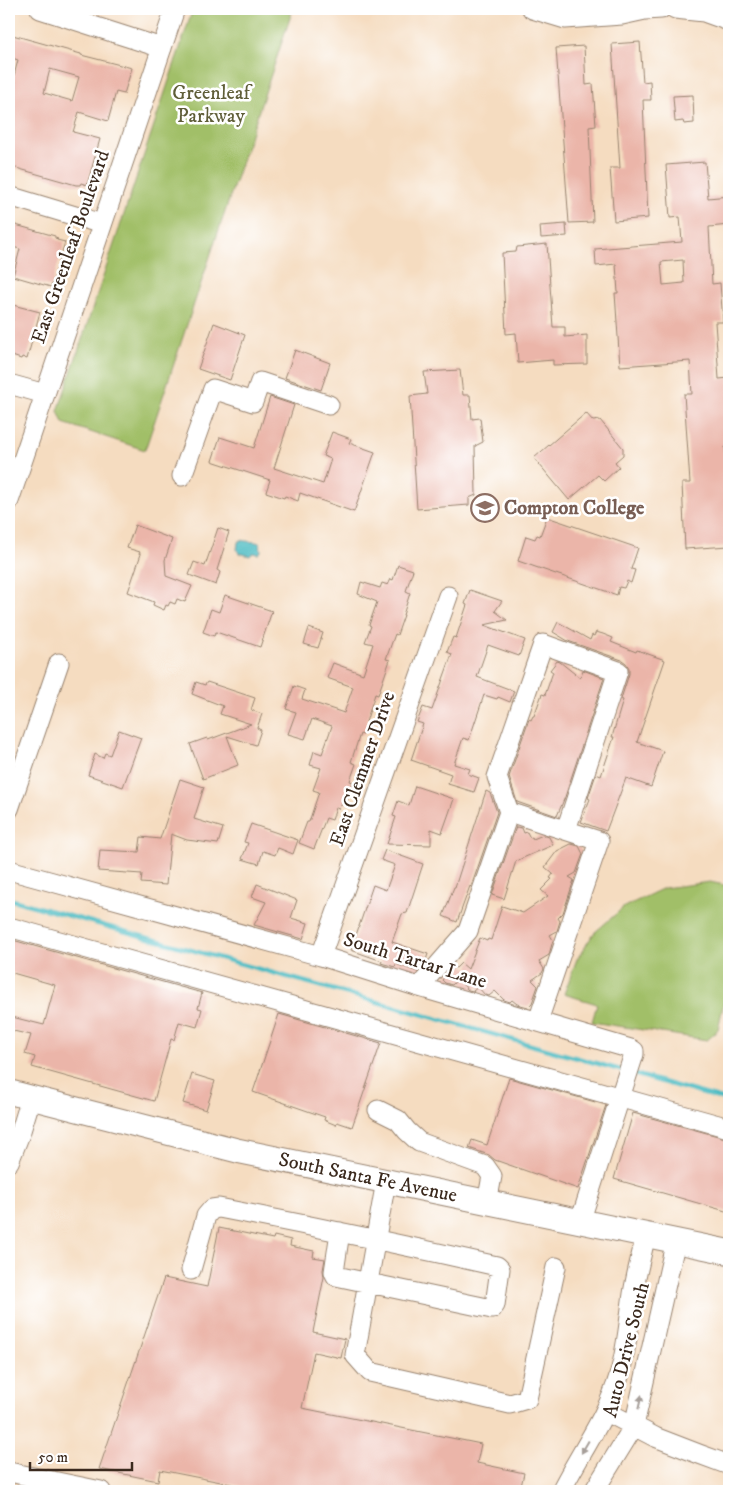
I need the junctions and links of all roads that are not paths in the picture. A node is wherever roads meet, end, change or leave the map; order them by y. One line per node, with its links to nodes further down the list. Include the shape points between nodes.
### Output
1 (40, 9): 7 (street)
2 (175, 9): 7 (street, East Greenleaf Boulevard)
3 (532, 9): 4 (street, via 565,18)
4 (660, 9)
5 (675, 9): 6 (street, via 704,12)
6 (729, 21)
7 (162, 48): 9 (street, East Greenleaf Boulevard)
8 (9, 196): 9 (street)
9 (102, 224): 11 (street, East Greenleaf Boulevard)
10 (9, 384): 11 (street)
11 (45, 394): 14 (street, East Greenleaf Boulevard)
12 (329, 405): 13 (street, via 260,382 253,402 213,389)
13 (182, 476)
14 (9, 501)
15 (448, 596): 22 (street, East Clemmer Drive)
16 (59, 663): 17 (street)
17 (9, 809)
18 (509, 812): 19 (street); 19 (street, via 497,777 543,644 618,671); 23 (street, via 468,931)
19 (566, 830): 24 (street, via 599,841)
20 (9, 870): 22 (street, South Tartar Lane)
21 (9, 927): 26 (street)
22 (321, 956): 23 (street, South Tartar Lane)
23 (419, 988): 24 (street, South Tartar Lane)
24 (538, 1021): 26 (street, South Tartar Lane, via 634,1051)
25 (9, 1092): 27 (main road, South Santa Fe Avenue)
26 (622, 1093): 29 (street); 33 (street, South Tartar Lane)
27 (31, 1098): 30 (street); 31 (main road, South Santa Fe Avenue, via 239,1151)
28 (378, 1110): 32 (street, via 398,1120 419,1142 485,1166 492,1176)
29 (729, 1128)
30 (9, 1162)
31 (386, 1181): 32 (main road, South Santa Fe Avenue); 36 (street)
32 (487, 1202): 33 (main road, South Santa Fe Avenue)
33 (580, 1222): 35 (main road, South Santa Fe Avenue)
34 (340, 1232): 36 (street); 40 (street, via 212,1209 206,1216); 41 (street, via 336,1276)
35 (646, 1234): 37 (main road, South Santa Fe Avenue); 42 (street, Auto Drive South, via 633,1292 627,1342 619,1376)
36 (375, 1239): 41 (street); 41 (street, via 497,1266 500,1269 495,1305 492,1309)
37 (676, 1240): 38 (main road, South Santa Fe Avenue); 43 (street, Auto Drive South, one-way to 37)
38 (729, 1252)
39 (556, 1267): 41 (street, via 527,1399 510,1404 370,1372 355,1355)
40 (191, 1270)
41 (368, 1282)
42 (605, 1411): 43 (street); 47 (street, Auto Drive South, one-way to 47)
43 (634, 1426): 44 (street); 48 (street, Auto Drive South)
44 (729, 1465)
45 (9, 1472): 46 (street)
46 (101, 1491)
47 (561, 1491)
48 (594, 1491)

